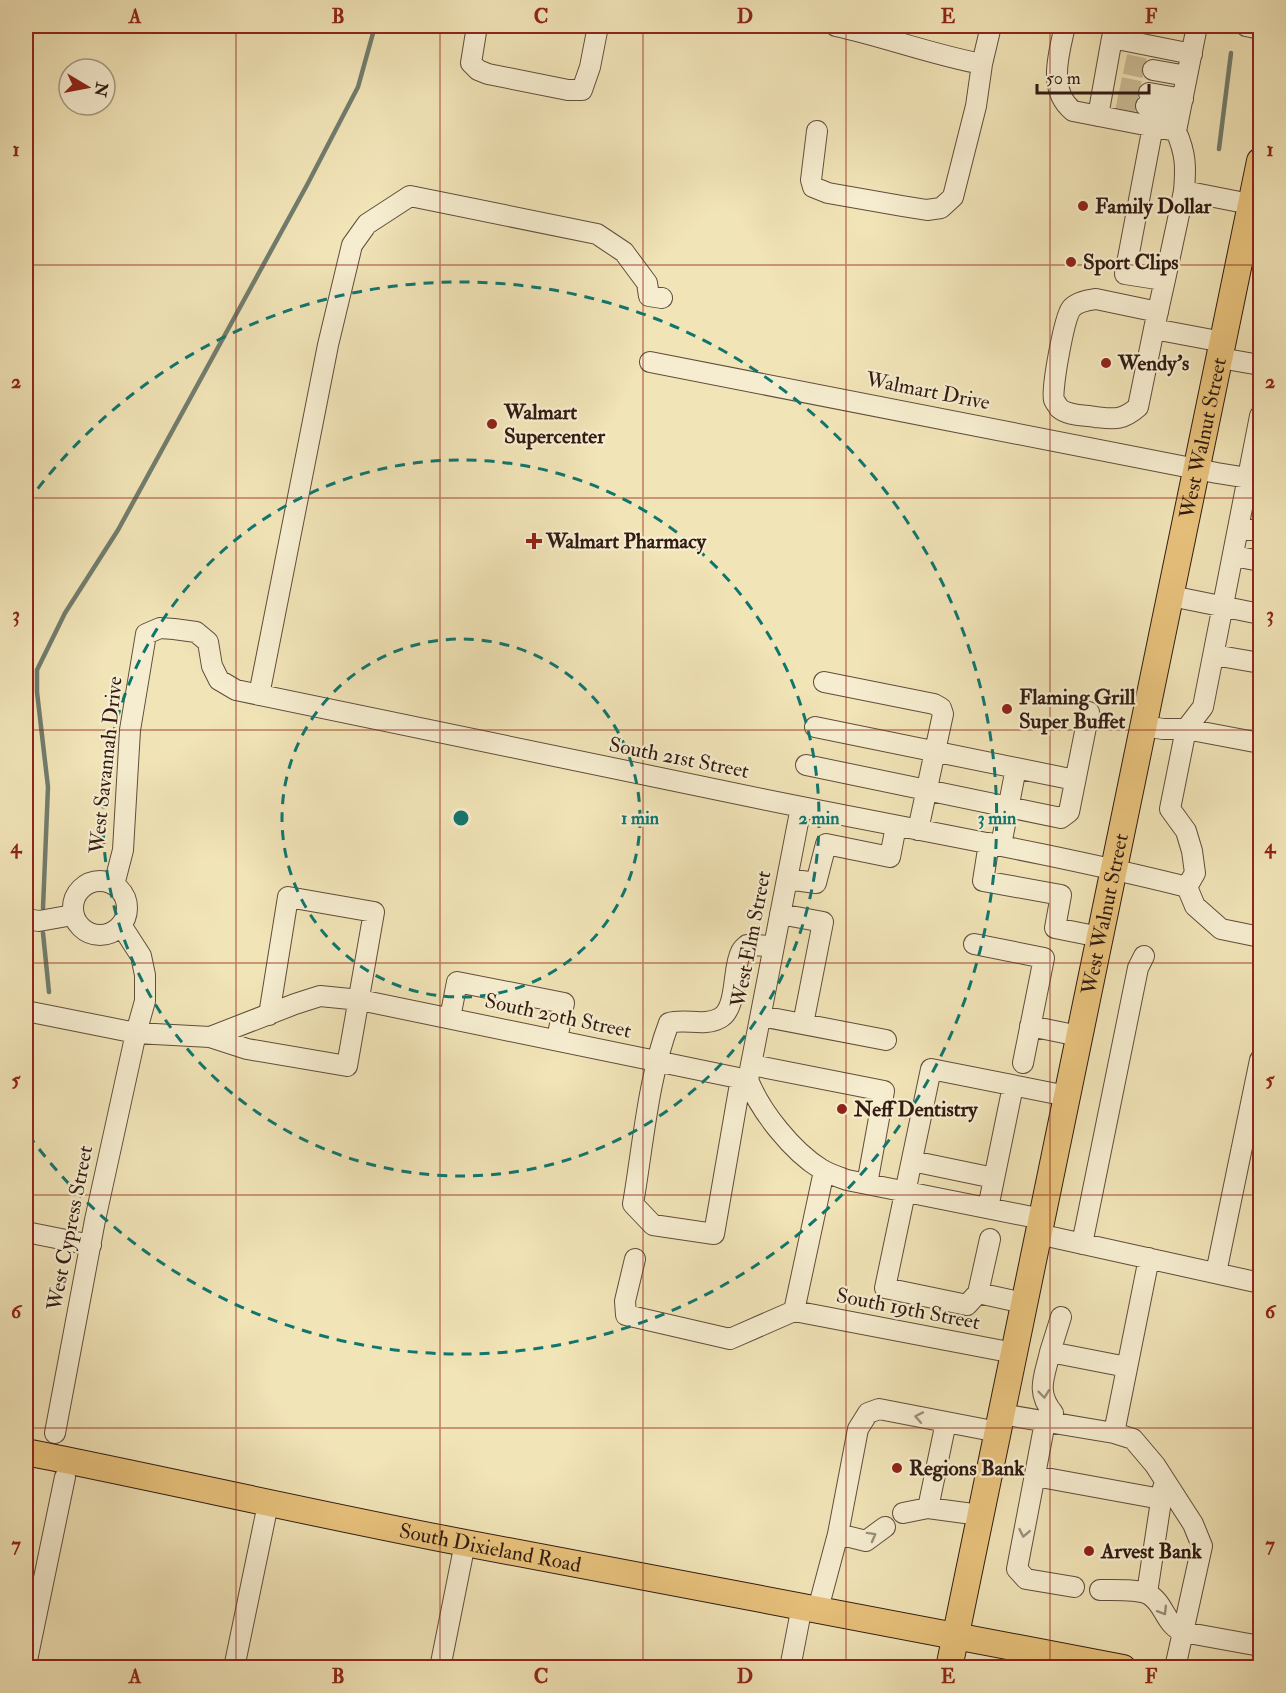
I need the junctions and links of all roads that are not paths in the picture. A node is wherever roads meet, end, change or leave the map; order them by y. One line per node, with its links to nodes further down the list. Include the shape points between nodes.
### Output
1 (477, 26): 2 (street, via 471,63 478,70 568,90 582,90)
2 (598, 26)
3 (836, 26): 10 (street, via 943,57)
4 (991, 26): 10 (street)
5 (1065, 26): 11 (street, via 1056,71 1064,104 1074,111)
6 (1197, 26): 9 (street)
7 (1246, 26): 8 (street)
8 (1260, 29)
9 (1192, 54): 11 (street, via 1112,38); 12 (street)
10 (982, 64): 14 (street, via 976,106 953,197 941,208 927,210 813,187)
11 (1111, 84): 13 (street)
12 (1182, 101): 12 (street, via 1150,88); 13 (street); 16 (street)
13 (1153, 126): 18 (street, via 1125,274 1157,279)
14 (817, 131)
15 (1260, 161): 17 (main road, West Walnut Street)
16 (1184, 191): 17 (street); 18 (street)
17 (1256, 205): 21 (main road, West Walnut Street)
18 (1166, 275): 20 (street)
19 (662, 298): 40 (street, via 649,296 647,284 624,252 597,234 410,196 367,224 352,244 328,345)
20 (1156, 321): 21 (street); 24 (street, via 1138,407 1128,416 1116,419); 24 (street, via 1096,299 1071,308 1053,389 1054,401 1060,409)
21 (1221, 350): 23 (street); 27 (main road, West Walnut Street)
22 (650, 362): 26 (street, Walmart Drive)
23 (1260, 365)
24 (1072, 414): 26 (street)
25 (1260, 416): 28 (street)
26 (1066, 443): 27 (street, Walmart Drive)
27 (1197, 469): 28 (street, Walmart Drive); 33 (main road, West Walnut Street)
28 (1254, 475): 29 (street)
29 (1239, 528): 30 (street); 31 (street)
30 (1260, 531)
31 (1233, 556): 32 (street); 34 (street)
32 (1260, 561)
33 (1171, 596): 34 (street); 42 (main road, West Walnut Street)
34 (1224, 607): 35 (street); 36 (street)
35 (1260, 614)
36 (1214, 655): 37 (street); 44 (street, via 1203,707)
37 (1260, 663)
38 (824, 682): 46 (street, via 941,708)
39 (236, 690): 40 (street, South 21st Street); 58 (street, West Savannah Drive, via 219,680 208,642 196,632 159,628 146,634 130,730 123,850)
40 (259, 694): 51 (street, South 21st Street)
41 (1089, 712): 49 (street)
42 (1144, 726): 44 (street); 56 (main road, West Walnut Street)
43 (814, 727): 46 (street)
44 (1186, 729): 45 (street); 59 (street, via 1170,809 1186,831 1192,851 1195,873)
45 (1260, 743)
46 (935, 753): 48 (street); 50 (street)
47 (806, 765): 50 (street)
48 (1016, 768): 49 (street); 52 (street)
49 (1075, 780): 52 (street, via 1069,812 1061,818)
50 (927, 790): 52 (street); 54 (street)
51 (801, 807): 53 (street, South 21st Street); 57 (street, West Elm Street)
52 (1007, 807): 55 (street)
53 (896, 826): 54 (street, South 21st Street); 57 (street, via 890,857 826,844 816,883)
54 (918, 830): 55 (street, South 21st Street)
55 (995, 844): 56 (street, South 21st Street); 64 (street, via 983,880 1061,895 1055,928)
56 (1114, 869): 59 (street, South 21st Street); 64 (main road, West Walnut Street)
57 (787, 879): 60 (street, West Elm Street)
58 (114, 885): 61 (street, via 96,880 87,883 75,896); 63 (street, via 125,899 126,917)
59 (1187, 887): 65 (street, via 1196,906 1221,929)
60 (780, 914): 67 (street, West Elm Street); 74 (street, via 823,922)
61 (73, 915): 62 (street, via 39,921); 63 (street, via 82,929 98,935)
62 (26, 919)
63 (121, 925): 76 (street, via 141,956 145,975 145,1001)
64 (1100, 937): 77 (main road, West Walnut Street)
65 (1260, 937)
66 (974, 944): 75 (street, via 1044,958)
67 (774, 946): 72 (street, West Elm Street); 82 (street, via 747,945 740,952 728,1010 720,1018 702,1023 669,1023)
68 (1144, 956): 96 (street, via 1138,968)
69 (360, 1000): 71 (street, South 20th Street, via 320,996); 71 (street, via 374,912 288,897); 73 (street, South 20th Street); 78 (street, via 347,1066 247,1049)
70 (26, 1011): 76 (street, South 20th Street)
71 (268, 1015): 78 (street, South 20th Street)
72 (761, 1016): 74 (street); 84 (street, West Elm Street)
73 (450, 1018): 79 (street, South 20th Street); 79 (street, via 457,982 564,1003)
74 (803, 1024): 80 (street)
75 (1030, 1026): 77 (street); 83 (street)
76 (136, 1033): 78 (street, South 20th Street); 97 (street, West Cypress Street)
77 (1079, 1036): 86 (main road, West Walnut Street)
78 (210, 1037)
79 (557, 1040): 82 (street, South 20th Street)
80 (886, 1040)
81 (1260, 1060): 100 (street)
82 (657, 1061): 84 (street, South 20th Street); 84 (street, West Elm Street, via 633,1204 653,1225 714,1234)
83 (1023, 1063)
84 (747, 1075): 88 (street, via 761,1107 809,1161); 90 (street, South 20th Street, via 884,1091)
85 (1013, 1086): 86 (street); 87 (street, via 931,1070); 89 (street)
86 (1067, 1096): 93 (main road, West Walnut Street)
87 (912, 1161): 89 (street); 91 (street)
88 (824, 1171): 90 (street); 104 (street)
89 (994, 1178): 92 (street)
90 (867, 1184): 91 (street)
91 (906, 1191): 92 (street); 102 (street, via 885,1288 967,1305)
92 (988, 1208): 93 (street)
93 (1040, 1227): 96 (street); 103 (main road, West Walnut Street)
94 (26, 1232): 97 (street)
95 (990, 1239): 102 (street)
96 (1082, 1244): 99 (street)
97 (91, 1245): 112 (street, West Cypress Street)
98 (635, 1258): 104 (street, via 625,1300 626,1316 730,1339)
99 (1149, 1258): 100 (street); 108 (street)
100 (1216, 1274): 101 (street)
101 (1260, 1283)
102 (978, 1293): 103 (street)
103 (1024, 1303): 107 (main road, West Walnut Street)
104 (794, 1311): 107 (street, South 19th Street)
105 (1061, 1317): 106 (street)
106 (1050, 1352): 108 (street); 111 (street, one-way to 111, via 1042,1389 1044,1402 1053,1413)
107 (1014, 1353): 110 (main road, West Walnut Street)
108 (1127, 1366): 113 (street)
109 (946, 1422): 110 (street); 120 (street); 124 (street, one-way to 124, via 879,1409 868,1413 858,1429)
110 (1000, 1423): 111 (street); 122 (main road, West Walnut Street)
111 (1048, 1423): 113 (street); 115 (street)
112 (55, 1433)
113 (1114, 1433): 117 (street, via 1133,1439)
114 (26, 1452): 119 (main road, South Dixieland Road)
115 (1035, 1476): 118 (street); 126 (street, one-way to 126, via 1017,1569 1026,1579)
116 (65, 1477): 133 (street)
117 (1164, 1479): 118 (street); 130 (street, via 1193,1524 1202,1546)
118 (1161, 1499): 128 (street)
119 (268, 1504): 125 (main road, South Dixieland Road); 134 (street)
120 (928, 1508): 121 (street); 122 (street)
121 (903, 1513)
122 (980, 1515): 131 (main road, West Walnut Street)
123 (885, 1527): 124 (street, one-way to 123, via 866,1541)
124 (837, 1534): 129 (street)
125 (465, 1543): 129 (main road, South Dixieland Road); 135 (street)
126 (1074, 1587)
127 (1100, 1590): 128 (street)
128 (1147, 1593): 130 (street, one-way to 130, via 1158,1602 1174,1629)
129 (810, 1607): 131 (main road, South Dixieland Road); 136 (street)
130 (1183, 1632): 132 (street); 139 (street)
131 (956, 1634): 137 (main road, West Walnut Street); 138 (main road, South Dixieland Road)
132 (1260, 1646)
133 (26, 1665)
134 (234, 1668)
135 (440, 1668)
136 (790, 1668)
137 (949, 1668)
138 (1123, 1668)
139 (1175, 1668)

